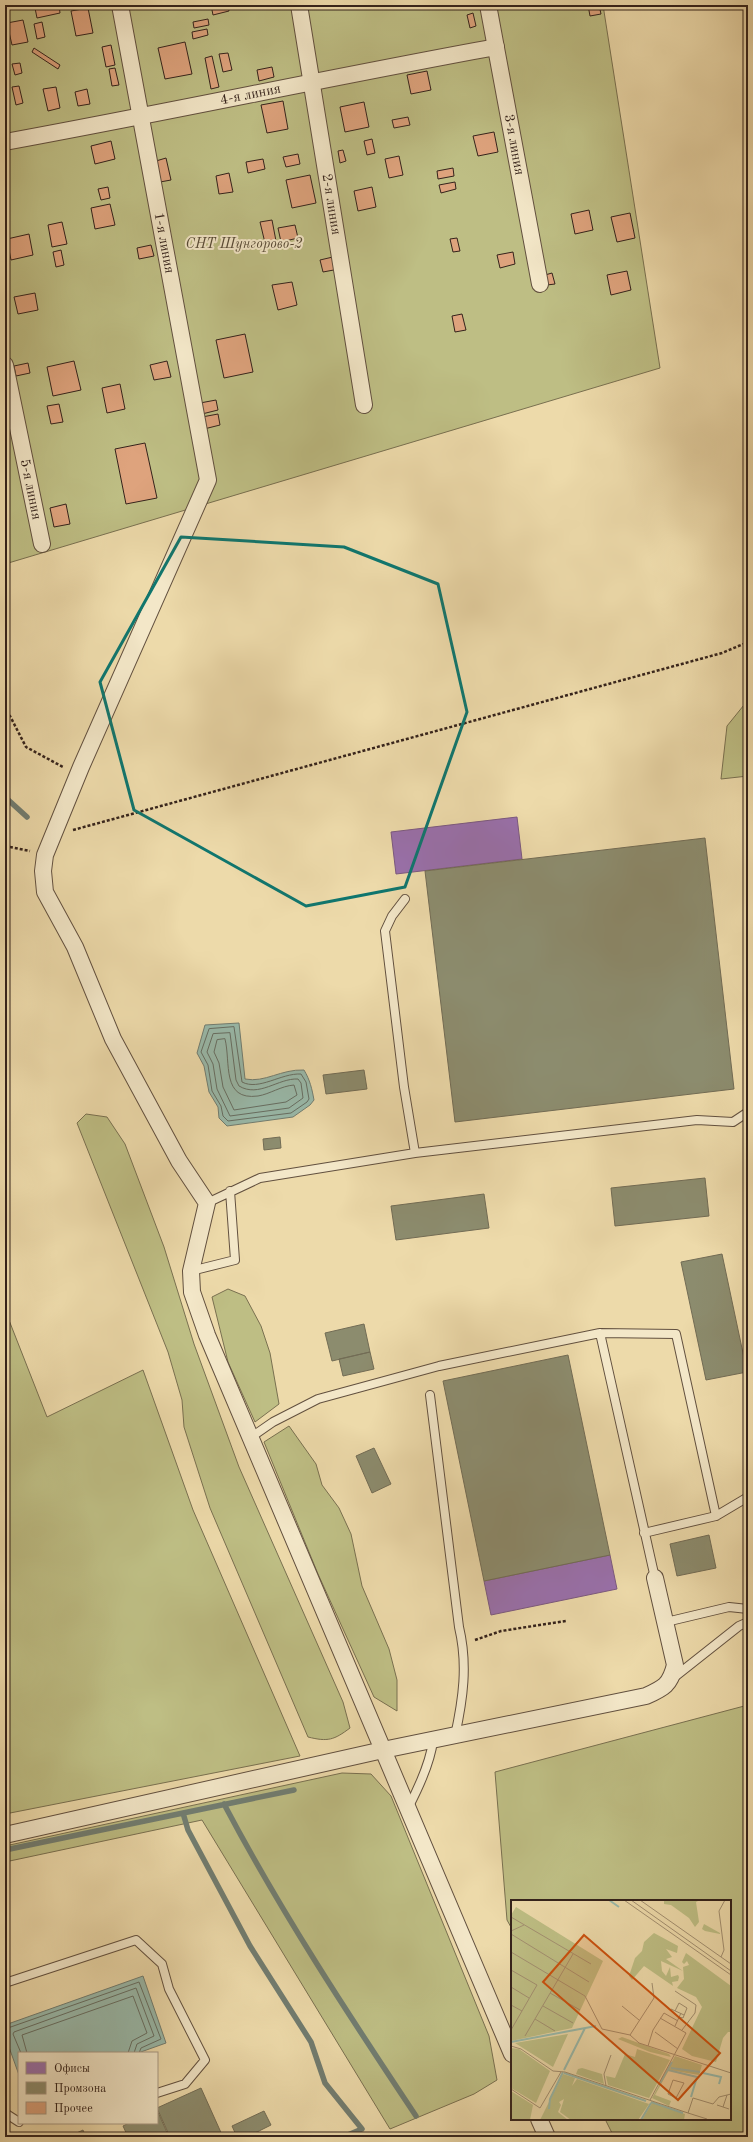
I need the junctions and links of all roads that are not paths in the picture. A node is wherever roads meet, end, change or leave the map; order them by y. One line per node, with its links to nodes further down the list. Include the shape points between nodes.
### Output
1 (120, 5): 6 (street, 1-я линия)
2 (299, 5): 5 (street, 2-я линия)
3 (488, 5): 4 (street, 3-я линия)
4 (496, 46): 5 (street, 4-я линия); 8 (street, 3-я линия)
5 (312, 81): 6 (street, 4-я линия); 10 (street, 2-я линия)
6 (141, 117): 7 (street, 4-я линия); 16 (street, 1-я линия, via 208,480 78,774 45,855 43,871 45,892 75,947 113,1039 179,1160)
7 (5, 142)
8 (540, 284)
9 (5, 365): 11 (street, 5-я линия)
10 (364, 405)
11 (42, 544)
12 (405, 899): 14 (lane, via 392,916 385,931 403,1080)
13 (748, 1112): 14 (lane, via 733,1122 697,1120)
14 (415, 1154): 15 (lane, via 260,1178)
15 (230, 1191): 16 (lane); 17 (lane, via 235,1260)
16 (207, 1203): 17 (street)
17 (191, 1271): 20 (street, via 192,1292 207,1335)
18 (600, 1333): 20 (lane, via 439,1366 318,1399 273,1422); 22 (lane, via 676,1334); 23 (lane)
19 (430, 1395): 29 (lane, via 463,1645 463,1696)
20 (250, 1438): 31 (street)
21 (748, 1497): 22 (lane)
22 (716, 1516): 23 (lane)
23 (644, 1533): 24 (lane)
24 (655, 1578): 26 (street)
25 (748, 1609): 26 (lane, via 729,1608)
26 (666, 1622): 28 (street, via 675,1665)
27 (748, 1622): 28 (lane, via 739,1626)
28 (672, 1679): 29 (street, via 662,1689 646,1696)
29 (455, 1736): 30 (street)
30 (433, 1741): 31 (street); 32 (lane, via 426,1768)
31 (383, 1750): 32 (street); 33 (street)
32 (408, 1808): 35 (street)
33 (5, 1835)
34 (5, 1982): 36 (lane, via 136,1940 162,1964 169,1989 205,2060 185,2084)
35 (511, 2052)
36 (158, 2093)
37 (5, 2113): 39 (lane)
38 (539, 2120): 40 (street)
39 (18, 2121)
40 (547, 2137)

